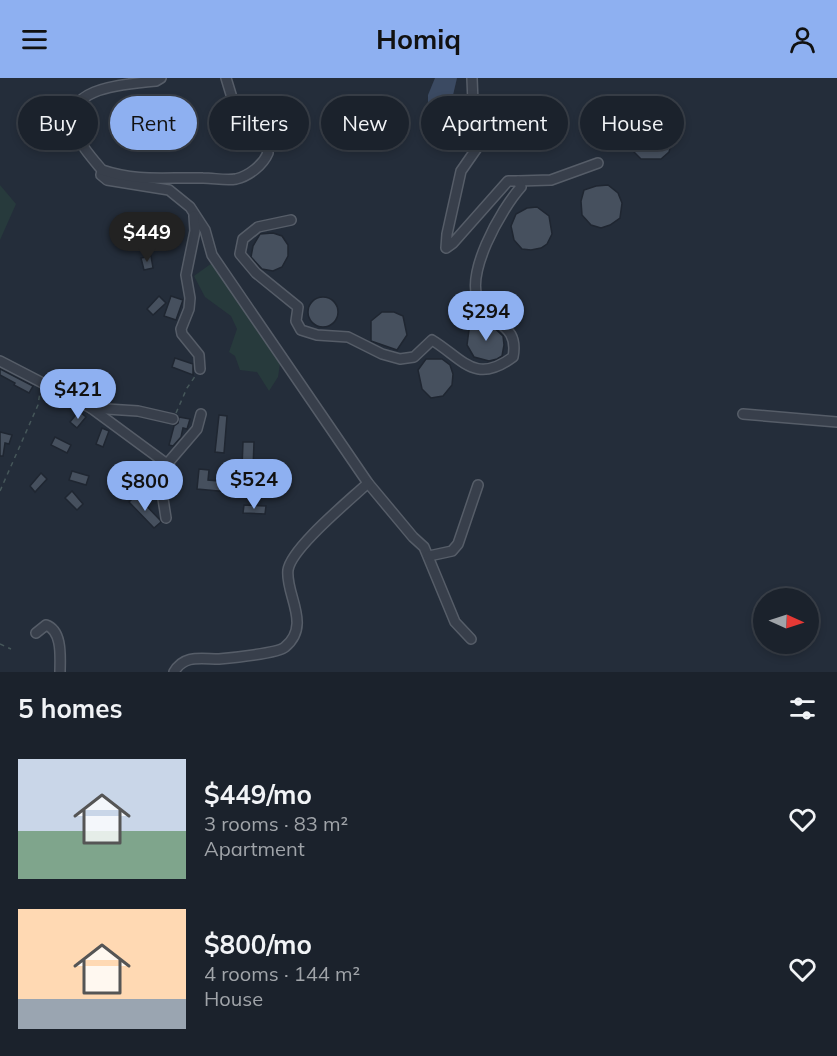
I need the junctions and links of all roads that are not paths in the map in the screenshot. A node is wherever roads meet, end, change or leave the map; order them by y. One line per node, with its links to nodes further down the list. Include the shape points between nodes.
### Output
1 (161, 78): 4 (street)
2 (226, 78): 6 (street, via 233,101 268,153 256,168 235,179 151,180)
3 (472, 78): 7 (street, via 473,103 481,127 477,148 461,171 446,249 508,181)
4 (134, 81): 6 (street, via 90,93 76,108 74,129)
5 (598, 163): 7 (street, via 551,180)
6 (102, 170): 8 (street, via 101,175 107,180 169,190)
7 (518, 181): 9 (street, via 521,187 510,199 480,256 475,289 480,305 510,331 515,347 513,357 501,366 473,369 432,340 414,357 400,359 348,337 317,336 301,330 296,321 298,307 256,273 240,254 243,239 258,227)
8 (194, 213): 11 (street, via 195,231 186,274 189,309 181,329 199,355); 18 (street, via 205,230 212,255)
9 (291, 220)
10 (0, 361): 12 (street)
11 (200, 369)
12 (91, 408): 15 (street, via 138,411); 17 (street)
13 (201, 414): 17 (street, via 197,429)
14 (743, 414): 16 (street)
15 (173, 419)
16 (837, 422)
17 (167, 464): 20 (street, via 161,486)
18 (368, 483): 21 (street); 25 (street, via 307,541 289,566 298,611 294,633 285,648 225,658 189,658)
19 (478, 485): 21 (street, via 458,544 452,552)
20 (166, 518)
21 (429, 556): 23 (street, via 455,622)
22 (36, 633): 24 (street, via 46,625 56,632)
23 (471, 639)
24 (60, 672)
25 (174, 672)

